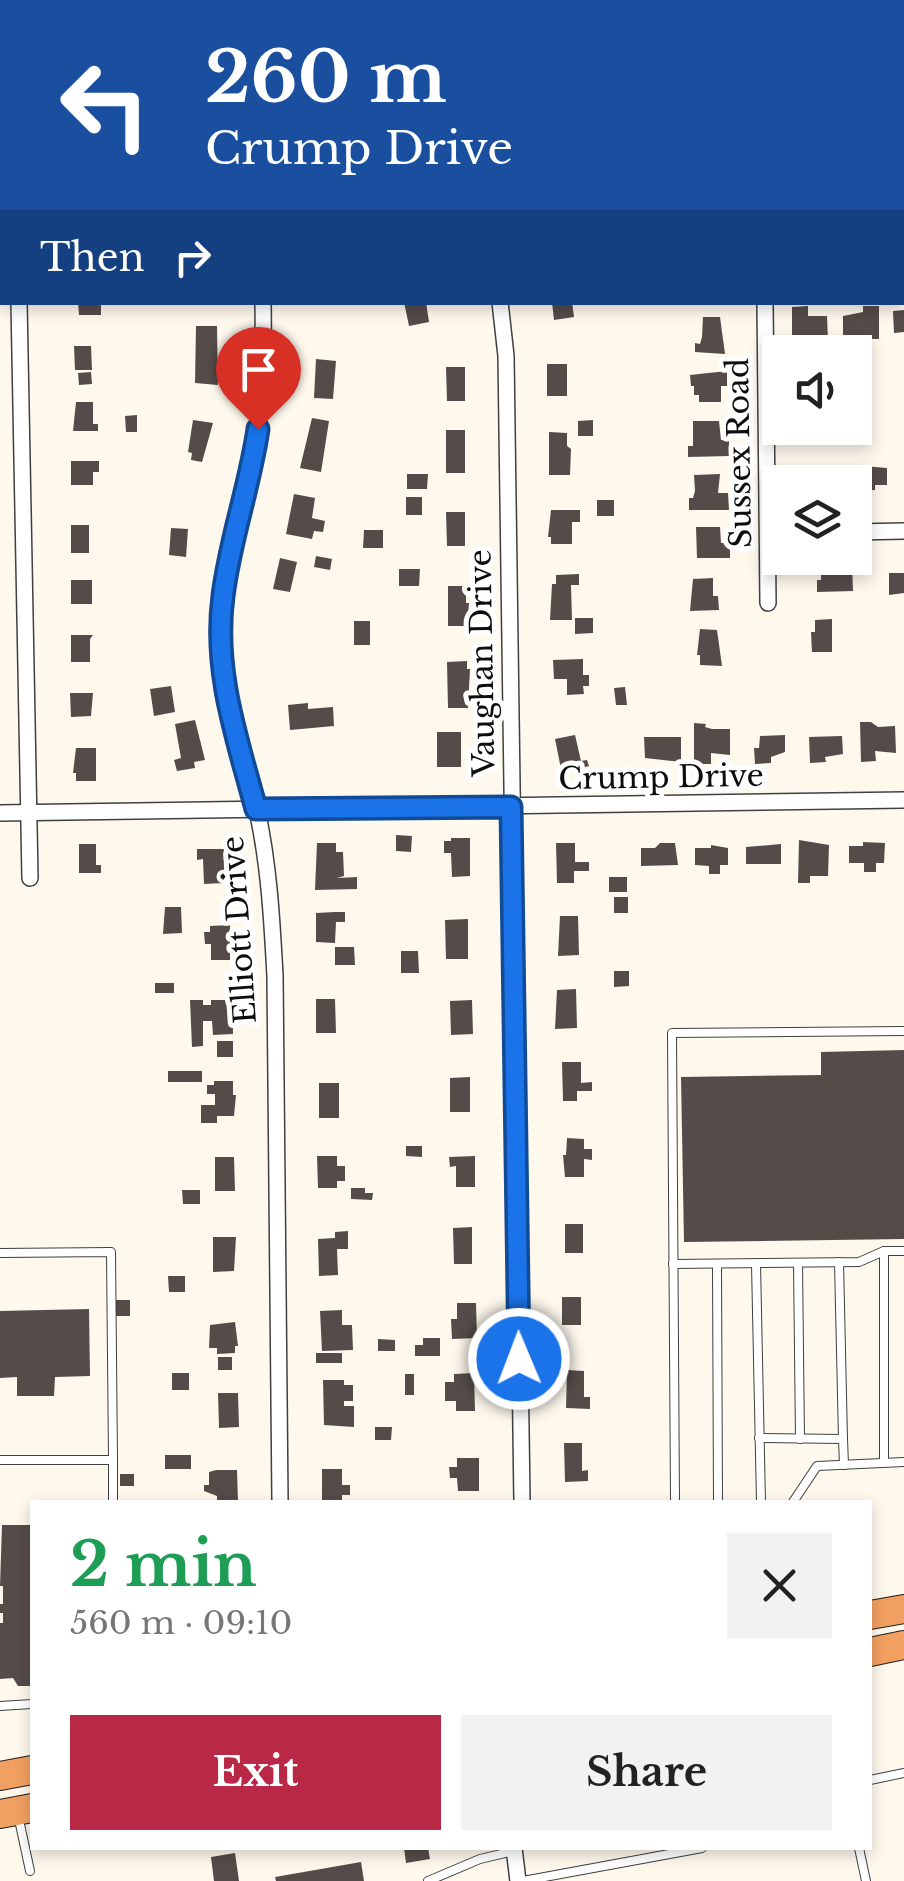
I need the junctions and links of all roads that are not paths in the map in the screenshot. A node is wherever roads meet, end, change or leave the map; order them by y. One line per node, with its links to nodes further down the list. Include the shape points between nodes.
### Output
1 (19, 305): 14 (street)
2 (264, 305): 12 (street, Elliott Drive, via 256,437 220,632 224,692)
3 (500, 305): 11 (street, Vaughan Drive)
4 (765, 305): 5 (street, Sussex Road)
5 (771, 465)
6 (904, 531): 7 (street)
7 (872, 532)
8 (770, 575): 9 (street, Sussex Road)
9 (768, 603)
10 (904, 800): 11 (street, Crump Drive)
11 (511, 807): 12 (street, Crump Drive); 35 (street, Vaughan Drive)
12 (256, 809): 14 (street, Crump Drive); 34 (street, Elliott Drive, via 275,976)
13 (0, 813): 14 (street, Crump Drive)
14 (29, 813): 15 (street)
15 (30, 878)
16 (904, 1030): 22 (lane, via 672,1033)
17 (904, 1251): 19 (lane)
18 (0, 1252): 29 (lane, via 111,1252)
19 (884, 1252): 20 (lane); 31 (lane)
20 (839, 1262): 21 (lane); 27 (lane)
21 (798, 1263): 24 (lane); 26 (lane)
22 (674, 1264): 23 (lane); 36 (lane)
23 (717, 1264): 24 (lane); 37 (lane)
24 (756, 1264): 25 (lane)
25 (760, 1438): 26 (lane); 38 (lane)
26 (800, 1439): 27 (lane)
27 (842, 1440): 32 (lane)
28 (0, 1460): 29 (lane)
29 (112, 1460): 33 (lane)
30 (904, 1462): 31 (lane)
31 (884, 1463): 32 (lane)
32 (844, 1465): 39 (lane, via 817,1466)
33 (112, 1500)
34 (280, 1500)
35 (522, 1500)
36 (676, 1500)
37 (718, 1500)
38 (760, 1500)
39 (793, 1500)
40 (904, 1609): 41 (highway)
41 (872, 1615)
42 (904, 1644): 43 (highway)
43 (872, 1652)
44 (30, 1704): 45 (lane)
45 (0, 1706)
46 (30, 1770): 48 (highway)
47 (904, 1773): 49 (lane)
48 (0, 1776)
49 (872, 1780)
50 (16, 1811): 57 (lane)
51 (478, 1850): 56 (lane)
52 (511, 1850): 56 (lane)
53 (514, 1850): 59 (street)
54 (691, 1850): 59 (lane)
55 (860, 1850): 60 (lane)
56 (480, 1860): 58 (lane)
57 (30, 1871)
58 (428, 1881)
59 (521, 1881)
60 (866, 1881)

